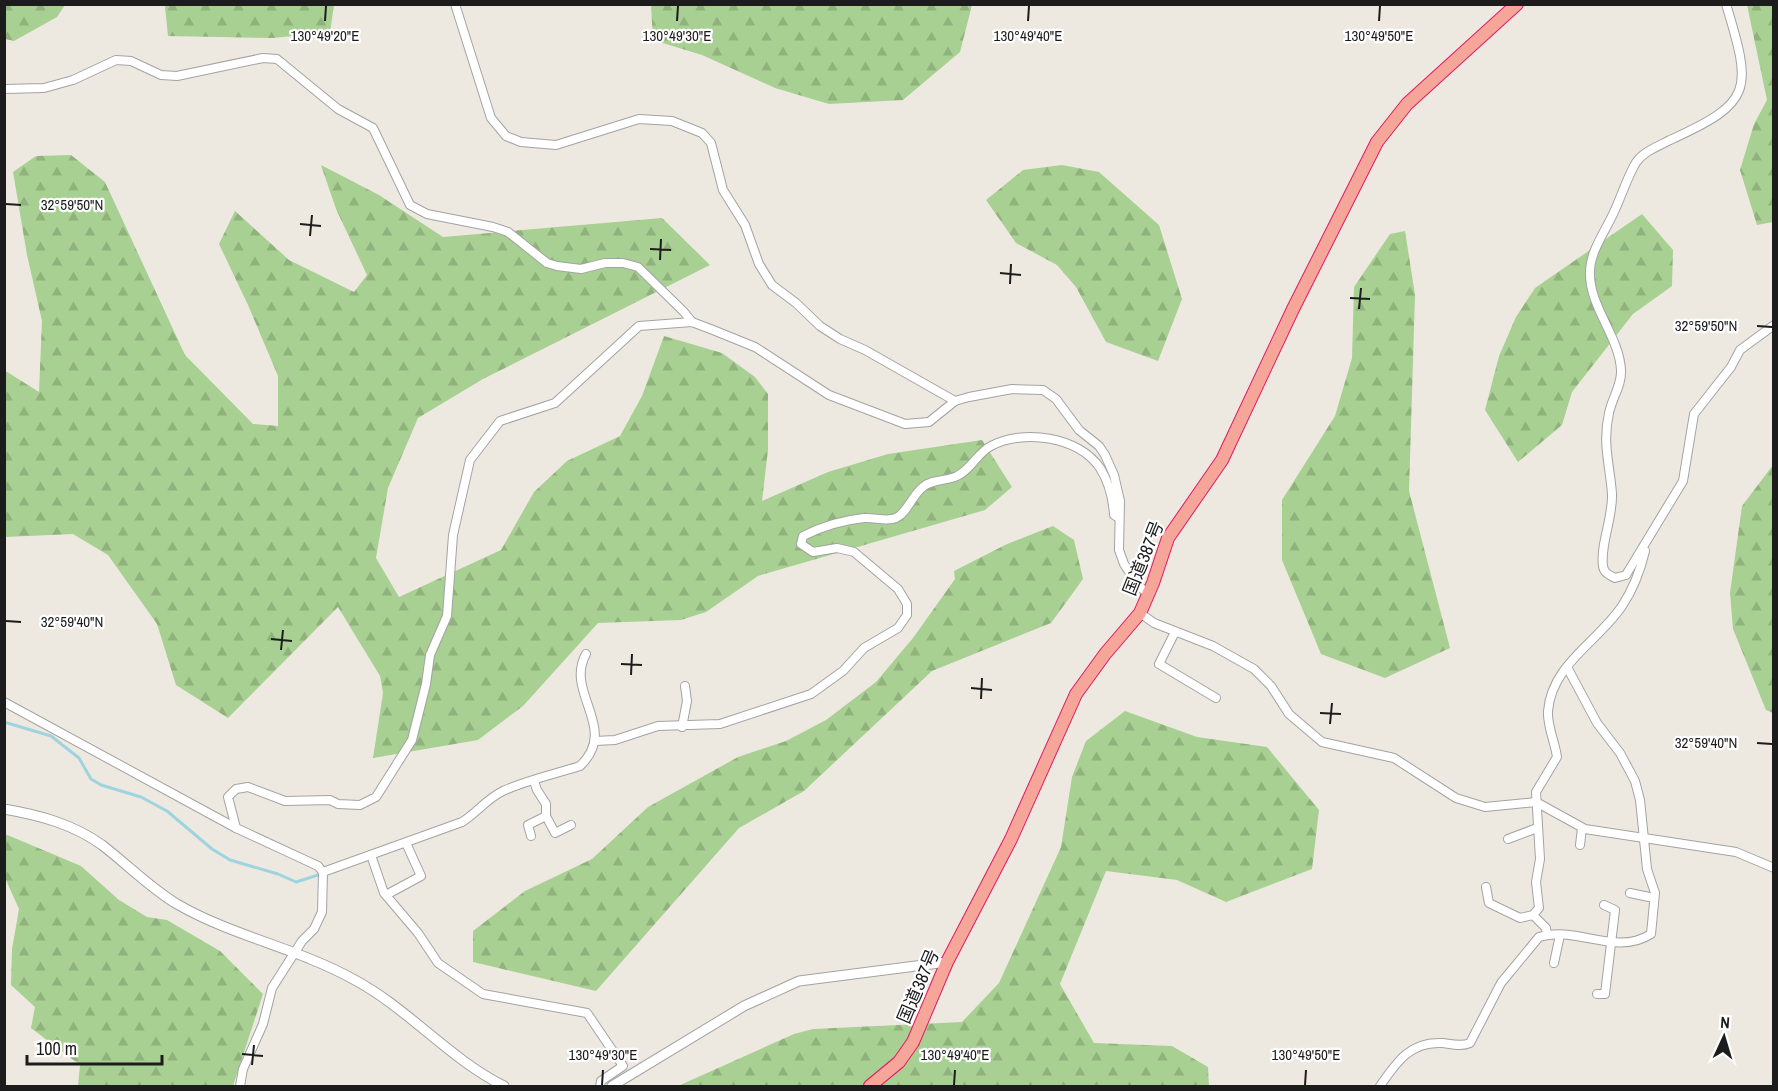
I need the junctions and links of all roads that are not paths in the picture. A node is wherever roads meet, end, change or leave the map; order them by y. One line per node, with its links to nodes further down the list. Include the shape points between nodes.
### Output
1 (455, 4): 7 (street, via 491,118 507,136 521,142 556,145 639,119 672,121 702,133 711,143 723,190 745,225 759,264 772,285 840,339)
2 (1517, 4): 10 (highway, 国道387号, via 1407,104 1377,142 1222,460 1168,537)
3 (1726, 4): 8 (street, via 1739,48 1740,93 1727,110 1648,150 1635,164 1594,253 1590,271 1593,294 1621,370 1609,412 1605,456 1612,494 1604,556 1606,573 1615,578 1626,575)
4 (4, 89): 5 (street, via 44,88 73,80 116,60 131,61 161,75 177,76 263,58 277,59 339,109 373,128 410,205 427,214 508,232 557,266 581,269 623,263 638,267)
5 (692, 322): 7 (street, via 755,347 829,395 906,424 929,422); 25 (street, via 639,326 555,403 500,421 470,460 453,535 447,616 430,655 412,740 376,797 360,805 330,800 285,801 248,787 236,789 228,797)
6 (1773, 326): 8 (street, via 1740,350 1694,414 1683,481)
7 (955, 401): 9 (street, via 1012,389 1043,390 1056,399 1079,430 1100,446 1105,455 1120,501)
8 (1662, 514): 14 (street, via 1647,543 1639,579 1621,608)
9 (1119, 518): 10 (street, via 1119,550 1124,564); 18 (street, via 1114,515 1106,478 1083,452 1051,439 1024,436 989,447 964,472 922,487 897,517 866,518 812,531 802,536 801,544 806,549 854,552 904,596 907,615 898,628 864,648 843,671 811,694 720,724)
10 (1148, 594): 11 (highway, 国道387号)
11 (1140, 613): 12 (street); 46 (highway, 国道387号, via 1076,694 1011,839)
12 (1175, 632): 16 (street, via 1159,664); 21 (street, via 1213,646 1254,669 1289,714 1322,742 1394,758 1456,798 1473,804 1485,807)
13 (586, 654): 19 (street, via 582,685)
14 (1567, 667): 21 (street, via 1552,691 1548,712 1557,757 1536,792); 29 (street, via 1635,781)
15 (684, 686): 18 (street, via 687,701)
16 (1216, 698)
17 (4, 702): 25 (street)
18 (682, 727): 19 (street, via 657,726 615,740)
19 (595, 741): 20 (street, via 595,747 580,766)
20 (534, 781): 23 (street, via 546,804); 31 (street, via 503,791 462,822)
21 (1536, 802): 26 (street); 27 (street)
22 (4, 809): 45 (street, via 84,833 175,903)
23 (546, 816): 24 (street, via 555,832); 28 (street, via 528,825)
24 (571, 825)
25 (236, 828): 35 (street, via 318,866)
26 (1537, 828): 30 (street); 41 (street, via 1539,908)
27 (1582, 828): 29 (street); 32 (street)
28 (531, 836)
29 (1643, 837): 34 (street, via 1737,852); 39 (street)
30 (1508, 839)
31 (406, 843): 33 (street); 38 (street, via 421,876)
32 (1580, 845)
33 (371, 855): 35 (street); 38 (street)
34 (1773, 868)
35 (322, 872): 45 (street, via 322,912)
36 (1486, 887): 41 (street, via 1489,903 1521,918)
37 (1630, 893): 39 (street)
38 (386, 895): 51 (street, via 438,963 483,994 586,1012 623,1066)
39 (1654, 898): 44 (street, via 1651,934 1627,944)
40 (1604, 906): 44 (street, via 1615,910)
41 (1533, 915): 42 (street)
42 (1547, 934): 43 (street); 54 (street, via 1539,937 1501,983 1470,1043 1434,1043 1411,1050 1397,1060)
43 (1560, 935): 44 (street); 47 (street)
44 (1611, 943): 48 (street, via 1605,994)
45 (294, 953): 49 (street, via 272,988); 50 (street, via 375,991 469,1067)
46 (947, 963): 52 (street, via 799,981 744,1006); 53 (highway, 国道387号, via 913,1042 899,1062)
47 (1554, 963)
48 (1597, 994)
49 (240, 1086)
50 (504, 1086)
51 (600, 1086)
52 (612, 1086)
53 (870, 1086)
54 (1380, 1086)

